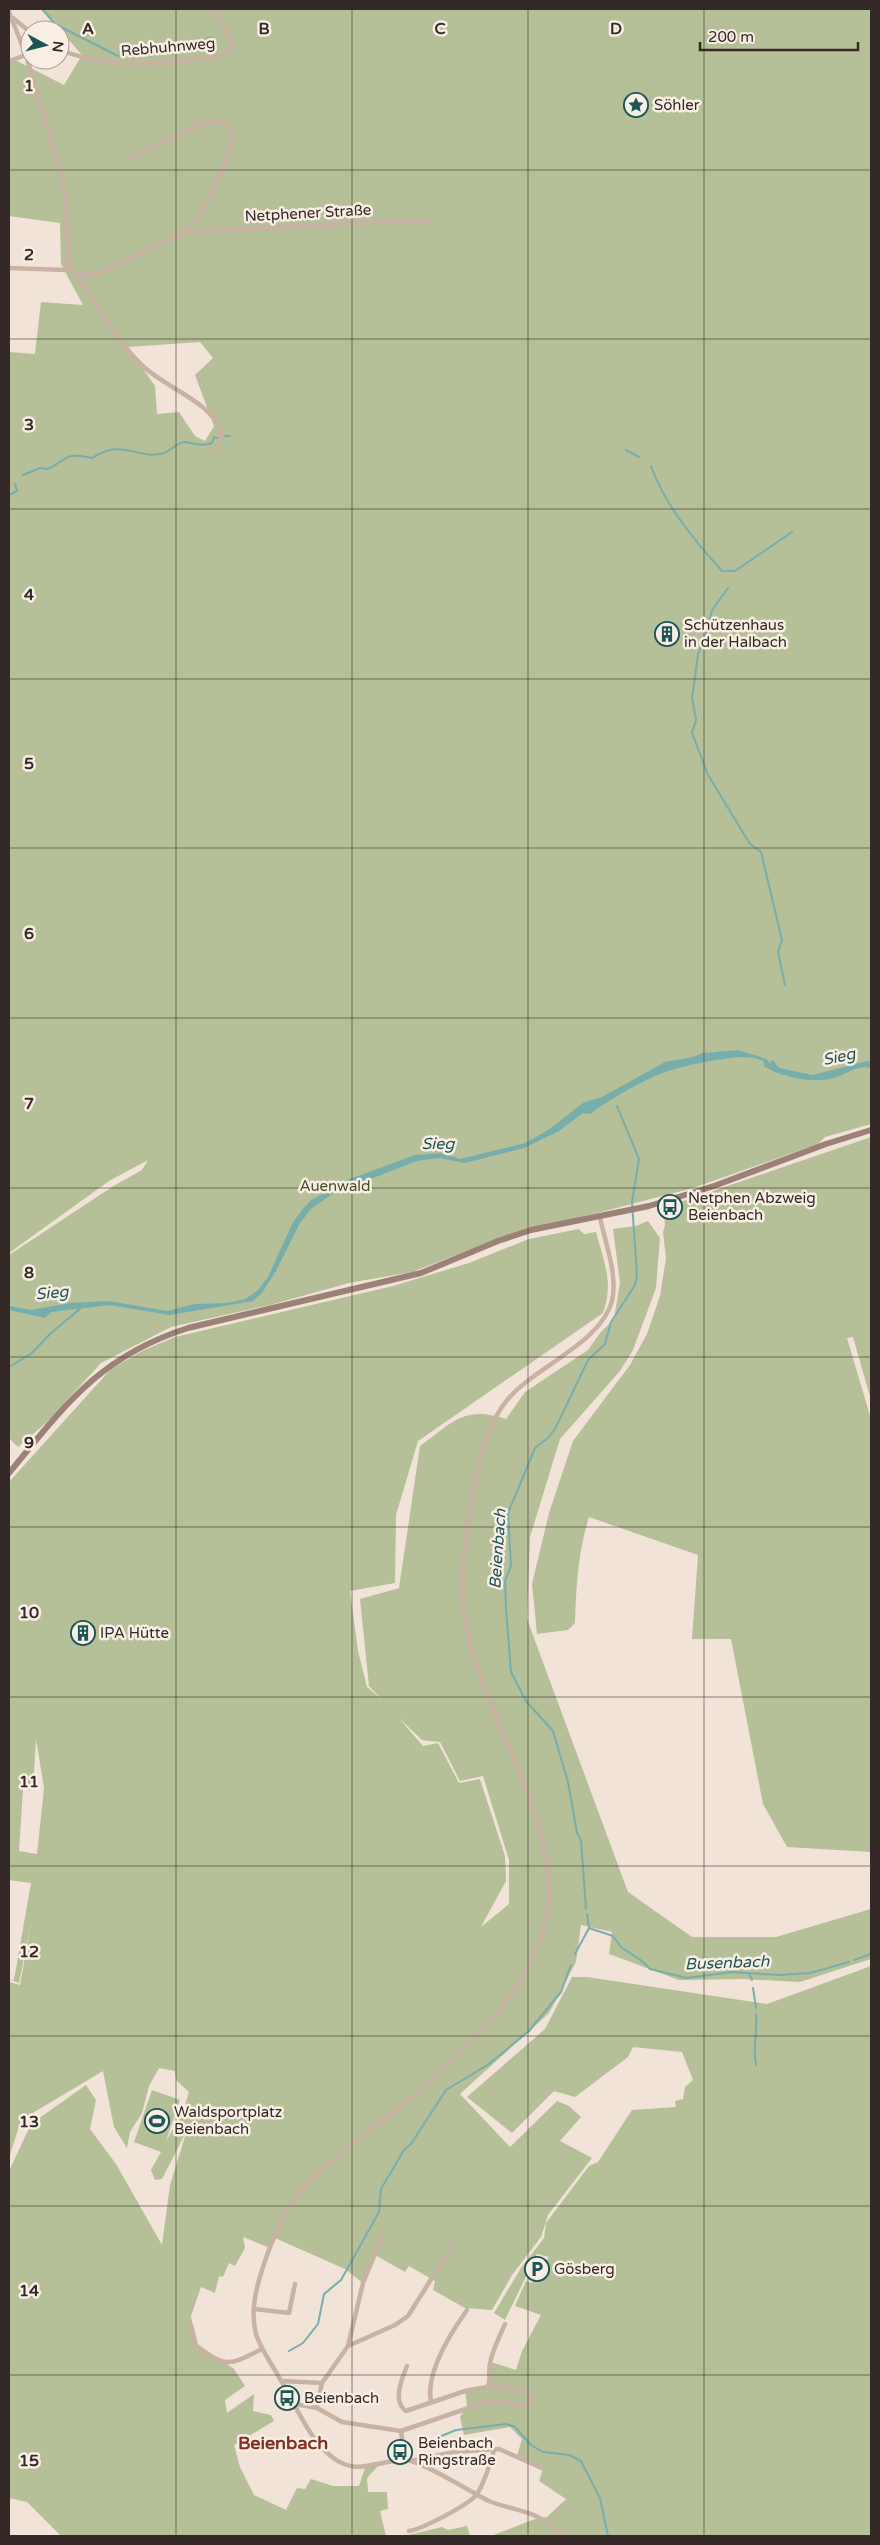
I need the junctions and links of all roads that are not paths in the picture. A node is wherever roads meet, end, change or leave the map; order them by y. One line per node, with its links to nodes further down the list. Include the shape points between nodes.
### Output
1 (209, 9): 6 (street, Rebhuhnweg, via 218,16 232,42 231,48 223,55 112,64)
2 (9, 12): 3 (street)
3 (12, 17): 4 (street); 5 (street)
4 (20, 24)
5 (20, 39)
6 (70, 54)
7 (30, 70): 12 (street, via 64,186)
8 (131, 157): 10 (street, Netphener Straße, via 209,121 217,121 230,129 233,135 231,144 220,172 201,215)
9 (431, 222): 10 (street, Netphener Straße)
10 (186, 232): 13 (street, Netphener Straße, via 97,274)
11 (9, 268): 12 (street)
12 (69, 268): 13 (street)
13 (77, 275): 14 (street, via 133,356 158,378 204,408 219,426 221,438)
14 (216, 450)
15 (871, 1130): 16 (main road, via 714,1186)
16 (600, 1217): 17 (main road, via 531,1230 405,1277 188,1328 155,1340 122,1356 89,1382); 21 (street, via 613,1274 609,1308 586,1337 523,1384 503,1405 492,1427 478,1472 468,1520 464,1562 463,1606 473,1654 542,1840 549,1884 542,1932 523,1974 494,2018 394,2111 321,2170 296,2198 266,2258)
17 (9, 1473)
18 (383, 2236): 25 (street, via 363,2282)
19 (452, 2246): 25 (street, via 408,2316)
20 (295, 2284): 21 (street, via 289,2313)
21 (254, 2309): 26 (street, via 256,2333)
22 (467, 2310): 31 (street, via 448,2339 434,2372 429,2390)
23 (191, 2324): 26 (street, via 196,2346 224,2363 233,2363)
24 (505, 2324): 30 (street, via 491,2361 489,2379)
25 (348, 2346): 29 (street)
26 (262, 2349): 28 (street)
27 (407, 2366): 31 (street, via 399,2395 403,2410 409,2411)
28 (282, 2381): 29 (street); 32 (street)
29 (322, 2383): 33 (street)
30 (492, 2386): 31 (street); 34 (street, via 527,2391 530,2403 523,2406 503,2401 486,2402)
31 (431, 2402)
32 (295, 2404): 33 (street); 36 (street, via 318,2443 342,2464 365,2468)
33 (317, 2408): 34 (street, via 342,2422)
34 (401, 2431): 36 (street)
35 (494, 2450): 37 (street, via 454,2452); 38 (street, via 504,2450); 39 (street)
36 (405, 2460): 37 (street)
37 (411, 2461): 39 (street)
38 (544, 2469)
39 (477, 2494): 40 (street, via 491,2502 531,2513 548,2522); 41 (street, via 466,2504 422,2529)
40 (556, 2531): 42 (street); 43 (street)
41 (409, 2532)
42 (559, 2536)
43 (566, 2536)

